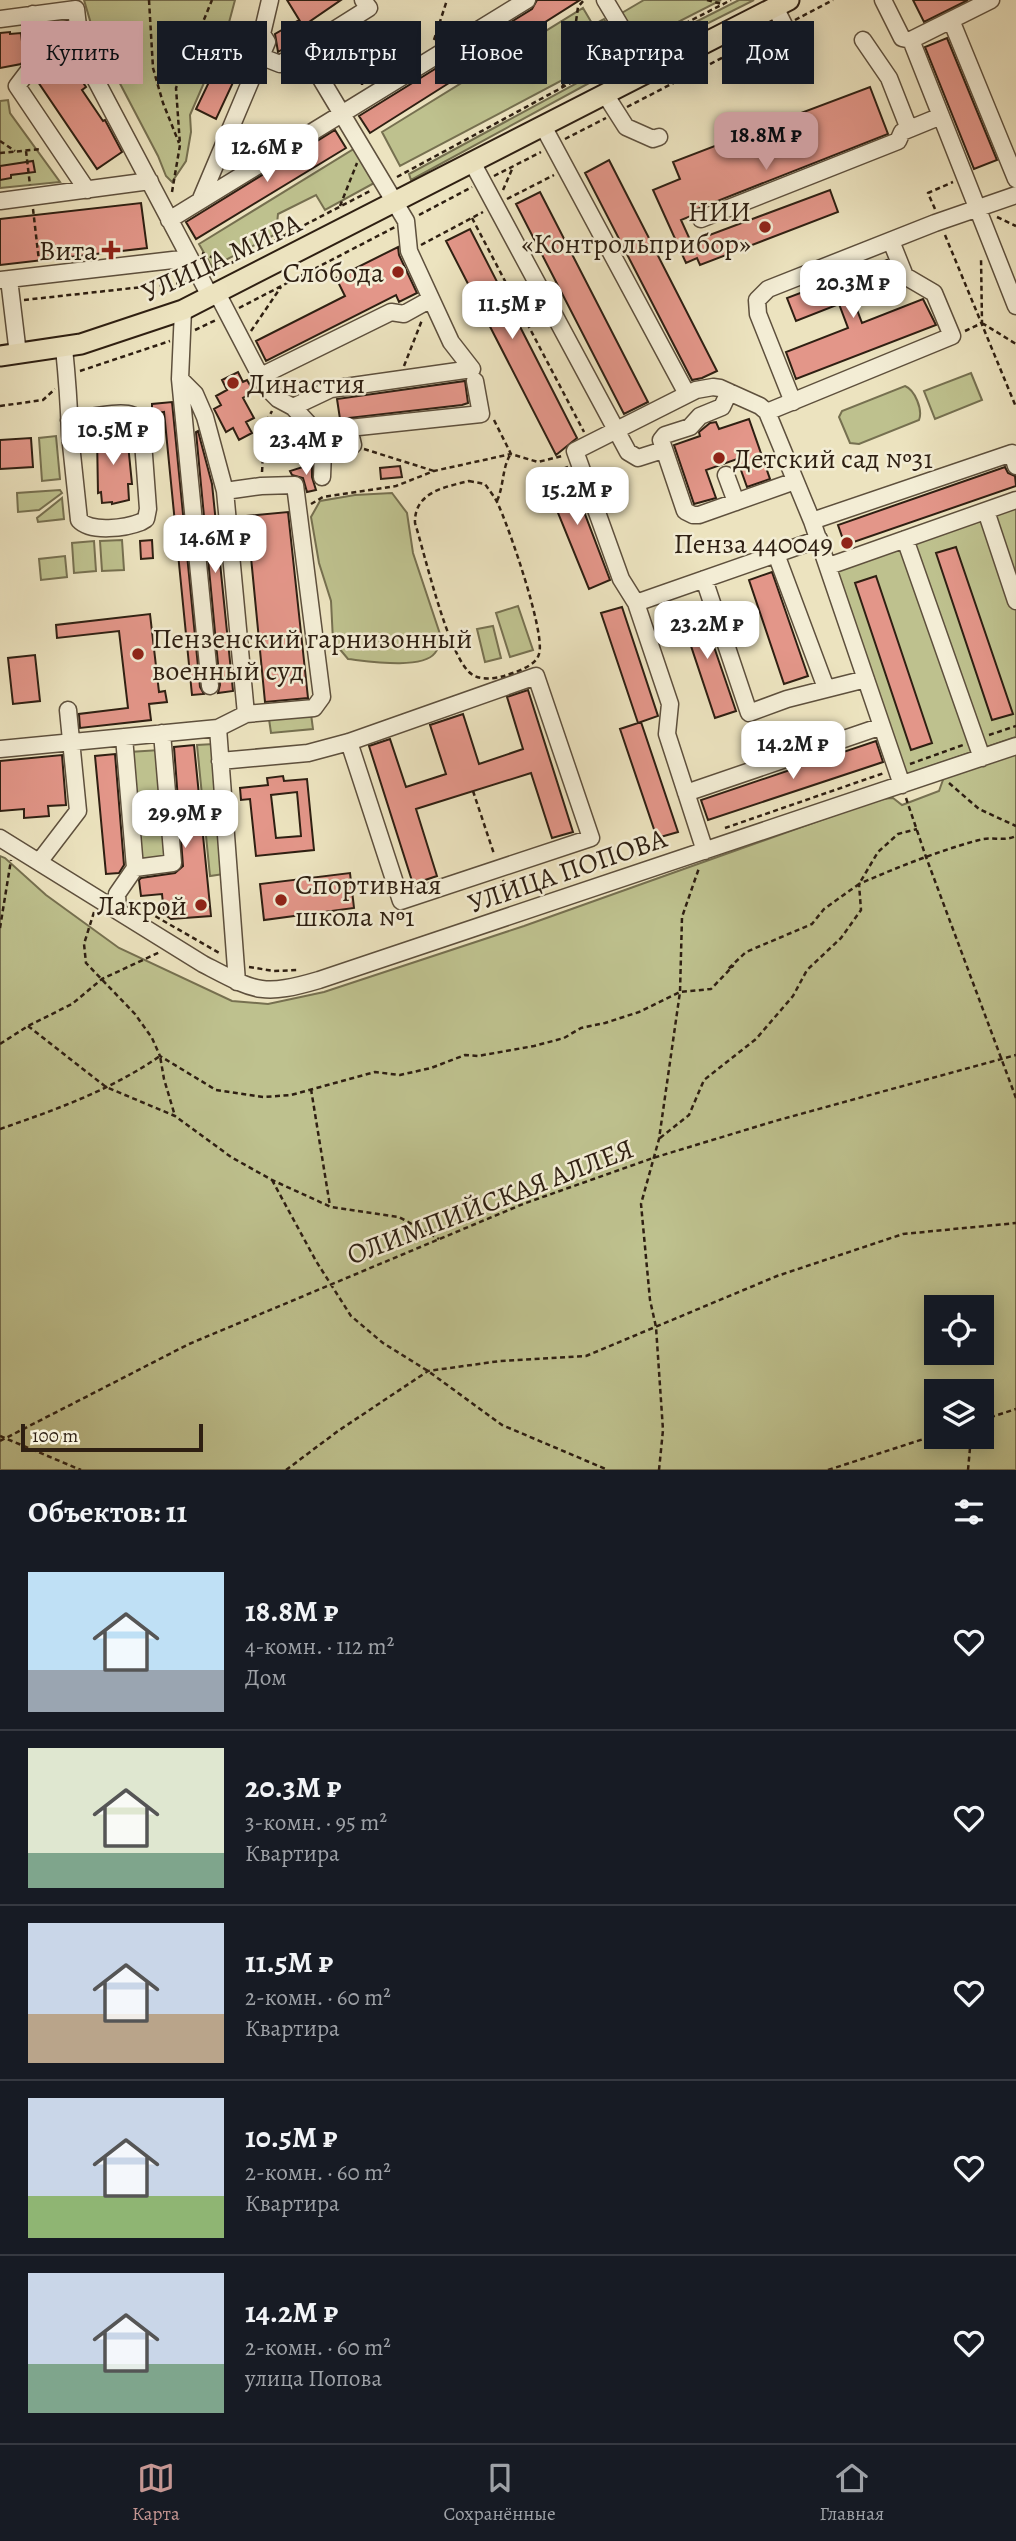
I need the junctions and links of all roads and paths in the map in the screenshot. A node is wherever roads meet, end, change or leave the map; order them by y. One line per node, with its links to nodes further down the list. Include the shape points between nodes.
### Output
1 (149, 0): 51 (path, via 153,68)
2 (212, 0): 51 (path, via 176,88)
3 (270, 0): 21 (street)
4 (447, 0): 31 (path)
5 (527, 0): 31 (street)
6 (584, 0): 23 (path)
7 (708, 0): 13 (path)
8 (731, 0): 13 (path)
9 (832, 0): 26 (path)
10 (883, 0): 28 (street, via 902,38)
11 (991, 0): 18 (street)
12 (366, 4): 22 (street); 43 (path)
13 (722, 4): 25 (path)
14 (782, 4): 29 (main road, УЛИЦА МИРА)
15 (609, 6): 24 (street)
16 (33, 14): 17 (street); 19 (street); 20 (street, via 76,9)
17 (0, 19)
18 (951, 20): 28 (street); 61 (street)
19 (34, 21)
20 (77, 21)
21 (265, 21)
22 (342, 21)
23 (576, 21)
24 (618, 21)
25 (689, 21)
26 (792, 21)
27 (863, 40): 48 (street, via 890,78)
28 (911, 40): 46 (street)
29 (708, 42)
30 (722, 57): 44 (path)
31 (424, 65): 43 (street)
32 (21, 81): 39 (street)
33 (98, 84): 62 (street)
34 (250, 84): 69 (street)
35 (324, 84): 45 (street)
36 (564, 84): 40 (path)
37 (569, 84): 40 (path)
38 (625, 84): 42 (main road, УЛИЦА МИРА)
39 (17, 86): 41 (street); 53 (street)
40 (562, 88): 64 (path)
41 (0, 89)
42 (605, 94): 44 (street); 47 (main road, УЛИЦА МИРА)
43 (361, 102): 45 (street)
44 (617, 112): 49 (street, via 626,127 653,139); 52 (path)
45 (342, 113): 54 (street); 69 (street)
46 (941, 116): 48 (street); 60 (street)
47 (543, 126): 52 (street); 58 (main road, УЛИЦА МИРА)
48 (909, 129): 75 (street, via 898,141)
49 (659, 137)
50 (0, 141): 56 (path)
51 (180, 145): 76 (path)
52 (553, 145): 59 (path); 107 (street)
53 (58, 147): 55 (path); 65 (street)
54 (363, 147): 64 (street); 72 (path)
55 (26, 151): 56 (path); 67 (path)
56 (16, 152): 57 (path)
57 (0, 153)
58 (472, 162): 63 (street); 70 (main road, УЛИЦА МИРА)
59 (514, 165): 63 (path); 71 (path)
60 (965, 177): 73 (street); 78 (path, via 928,193)
61 (1016, 179)
62 (150, 181): 65 (street); 76 (street)
63 (483, 182): 71 (street); 77 (path)
64 (385, 183): 70 (street); 72 (path)
65 (87, 190): 67 (street)
66 (1016, 195): 73 (street)
67 (31, 197): 68 (street); 85 (path)
68 (0, 201)
69 (200, 201): 76 (street)
70 (396, 201): 77 (street); 88 (main road, УЛИЦА МИРА)
71 (495, 206): 117 (street)
72 (340, 207): 83 (path)
73 (977, 209): 78 (street); 84 (street)
74 (472, 218): 119 (path)
75 (701, 219)
76 (169, 220): 80 (street)
77 (406, 221): 87 (path); 89 (street, via 409,251)
78 (940, 222): 79 (street); 94 (path)
79 (891, 241): 96 (street, via 908,279 934,293); 109 (street, via 768,289 757,300 758,314)
80 (186, 252): 83 (path); 85 (street); 88 (street)
81 (981, 256): 94 (path)
82 (1016, 259): 84 (street)
83 (229, 265): 88 (path)
84 (1000, 265): 91 (street)
85 (40, 275): 86 (street)
86 (5, 279): 90 (street)
87 (281, 286): 93 (path); 97 (path)
88 (209, 289): 90 (path, via 190,282); 92 (main road, УЛИЦА МИРА); 93 (street)
89 (431, 299): 101 (street, via 404,314 391,312); 104 (path); 104 (street, via 451,342 472,369)
90 (12, 301): 100 (street)
91 (1016, 306)
92 (183, 310): 95 (street); 99 (main road, УЛИЦА МИРА)
93 (228, 314): 95 (path); 97 (street)
94 (982, 323): 96 (path); 98 (path); 112 (path)
95 (183, 336): 102 (path); 103 (street)
96 (952, 336): 109 (street)
97 (243, 342): 101 (street)
98 (1016, 344)
99 (64, 348): 100 (main road, УЛИЦА МИРА); 102 (street)
100 (9, 355)
101 (261, 376): 108 (street)
102 (67, 378): 110 (path, via 43,400); 115 (street)
103 (180, 379): 131 (street, via 195,394 205,417); 146 (street)
104 (399, 379): 111 (street, via 331,389)
105 (475, 381): 116 (street, via 481,414)
106 (729, 392): 107 (street, via 713,387); 114 (street); 121 (street, via 718,410 665,435)
107 (687, 394): 117 (street)
108 (278, 398): 111 (street); 130 (path, via 265,424)
109 (793, 401): 114 (street)
110 (0, 406)
111 (293, 407): 118 (street)
112 (1016, 407)
113 (491, 412): 124 (path)
114 (767, 412): 129 (street)
115 (69, 421): 115 (street, via 79,520 92,527 146,519 142,428 137,419 128,414)
116 (349, 428): 118 (street); 120 (street)
117 (616, 430): 119 (street); 121 (street, via 633,456)
118 (319, 435): 123 (street)
119 (590, 443): 122 (street)
120 (353, 445): 123 (street); 126 (path)
121 (663, 450): 134 (street, via 689,514)
122 (575, 451): 124 (path, via 538,463); 144 (street, via 621,579)
123 (323, 452): 128 (street)
124 (511, 454): 126 (path); 133 (path)
125 (1016, 466): 137 (street, via 1012,453)
126 (435, 471): 136 (path, via 396,486 323,498)
127 (726, 475): 134 (street)
128 (322, 477)
129 (795, 481): 134 (street); 137 (street)
130 (261, 486): 131 (street); 136 (street, via 295,485)
131 (225, 491): 149 (street)
132 (1016, 500): 135 (street)
133 (496, 501): 133 (path, via 485,484 469,481 426,495 415,514 449,635 461,660 478,678 505,676 534,663 541,643)
134 (736, 502)
135 (986, 511): 139 (street); 143 (street)
136 (299, 516): 149 (street, via 322,696 314,708)
137 (812, 521): 138 (street)
138 (819, 539): 140 (street); 141 (street)
139 (905, 539): 141 (street); 158 (street)
140 (776, 554): 142 (street); 147 (street)
141 (828, 566): 145 (street)
142 (704, 579): 144 (street); 147 (street, via 749,713)
143 (1016, 601)
144 (636, 603): 163 (street, via 670,704 667,734)
145 (866, 678): 147 (street); 150 (street)
146 (210, 686)
147 (826, 688)
148 (68, 709): 155 (street)
149 (246, 714): 151 (street)
150 (882, 726): 161 (street); 163 (street)
151 (218, 728): 152 (street); 159 (street)
152 (162, 733): 153 (street); 171 (street, via 173,863)
153 (124, 737): 155 (street); 171 (street)
154 (349, 741): 159 (street, via 308,752); 172 (street, via 401,901); 172 (street, via 536,676 591,838)
155 (71, 742): 157 (street); 170 (street, via 78,811)
156 (1016, 746): 158 (street, УЛИЦА ПОПОВА)
157 (0, 748)
158 (982, 758): 160 (street, УЛИЦА ПОПОВА)
159 (220, 761): 180 (street)
160 (937, 773): 161 (street, УЛИЦА ПОПОВА); 164 (path, via 979,809)
161 (902, 785): 165 (path); 168 (street, УЛИЦА ПОПОВА)
162 (473, 791): 172 (path)
163 (686, 793): 168 (street)
164 (1016, 826)
165 (916, 829): 169 (path); 173 (path, via 898,834 878,852)
166 (1016, 836): 169 (path, via 987,838)
167 (7, 842): 170 (street, УЛИЦА ПОПОВА); 177 (path)
168 (705, 851): 180 (street, УЛИЦА ПОПОВА, via 294,987 270,991); 181 (path, via 682,917)
169 (926, 858): 173 (path); 186 (path)
170 (39, 862): 175 (street, УЛИЦА ПОПОВА)
171 (135, 868): 176 (street, via 117,894)
172 (499, 869): 174 (path)
173 (859, 884): 181 (path, via 824,909 812,924 746,952 711,989); 192 (path, via 861,911 841,938 807,970 793,996 756,1039 704,1080 689,1115)
174 (506, 888)
175 (98, 899): 176 (street, УЛИЦА ПОПОВА); 179 (path, via 84,944 86,963)
176 (118, 912): 178 (street, УЛИЦА ПОПОВА)
177 (0, 928)
178 (174, 945): 179 (path); 180 (street, УЛИЦА ПОПОВА)
179 (102, 979): 182 (path, via 72,1004); 185 (path, via 135,1014)
180 (237, 982)
181 (680, 992): 188 (path, via 639,1012 534,1046 465,1055 400,1075 375,1072); 192 (path)
182 (28, 1026): 183 (path); 187 (path)
183 (0, 1044)
184 (1016, 1055): 186 (path, ОЛИМПИЙСКАЯ АЛЛЕЯ)
185 (160, 1056): 187 (path); 188 (path, via 216,1090 263,1097); 190 (path)
186 (1003, 1059): 189 (path); 193 (path, ОЛИМПИЙСКАЯ АЛЛЕЯ)
187 (106, 1087): 190 (path); 191 (path)
188 (311, 1088): 195 (path)
189 (1016, 1098)
190 (175, 1116): 194 (path)
191 (0, 1129)
192 (659, 1139): 193 (path)
193 (653, 1158): 197 (path, ОЛИМПИЙСКАЯ АЛЛЕЯ, via 523,1204); 199 (path, via 641,1204)
194 (272, 1180): 195 (path); 198 (path)
195 (331, 1207): 197 (path, via 400,1217)
196 (1016, 1223): 199 (path, via 903,1234 777,1276)
197 (439, 1240): 198 (path, ОЛИМПИЙСКАЯ АЛЛЕЯ)
198 (330, 1285): 200 (path, via 351,1316); 203 (path, ОЛИМПИЙСКАЯ АЛЛЕЯ, via 189,1344)
199 (656, 1327): 200 (path, via 586,1356); 210 (path, via 663,1430)
200 (428, 1371): 208 (path); 209 (path, via 502,1425)
201 (1016, 1409): 202 (path)
202 (994, 1416)
203 (5, 1437): 204 (path, ОЛИМПИЙСКАЯ АЛЛЕЯ); 207 (path)
204 (0, 1438)
205 (924, 1439): 211 (path)
206 (970, 1449): 212 (path)
207 (81, 1470)
208 (286, 1470)
209 (608, 1470)
210 (659, 1470)
211 (828, 1470)
212 (968, 1470)

